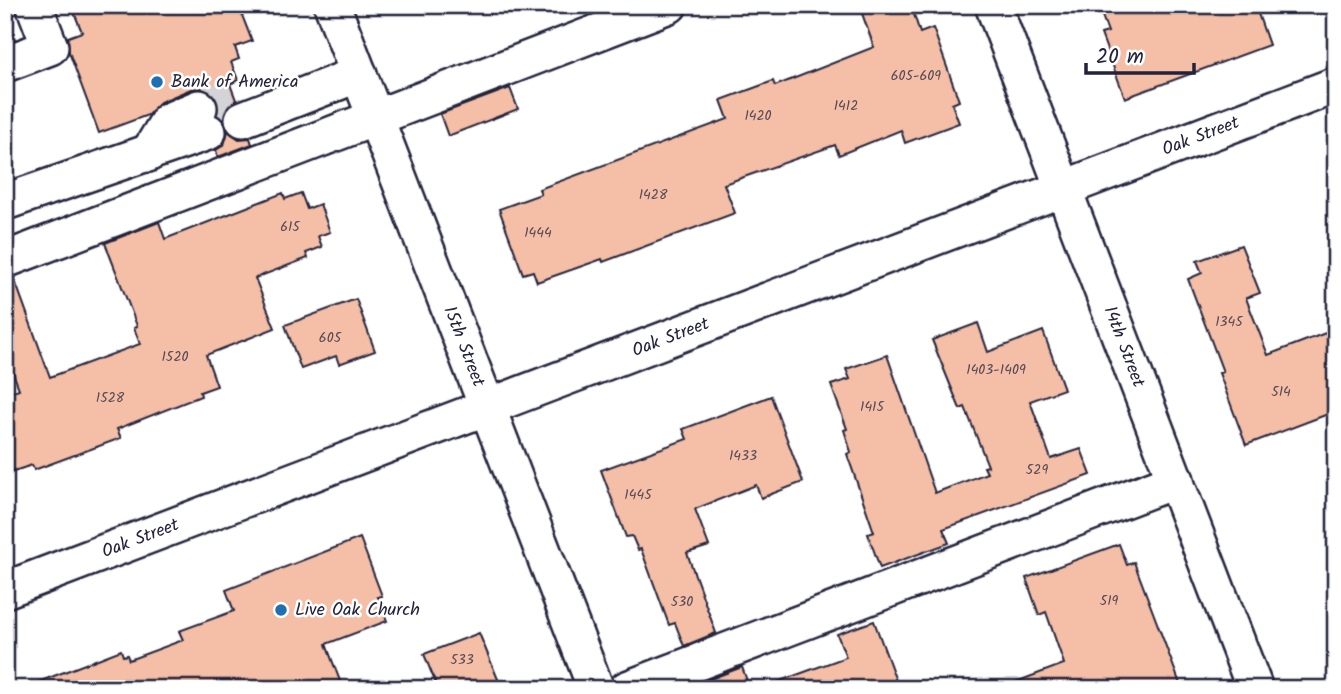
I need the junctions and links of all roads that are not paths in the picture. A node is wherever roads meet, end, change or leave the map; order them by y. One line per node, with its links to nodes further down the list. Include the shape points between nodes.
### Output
1 (34, 5): 5 (street, via 50,47)
2 (332, 5): 6 (street, 15th Street)
3 (669, 5): 9 (street)
4 (993, 5): 11 (street, 14th Street)
5 (5, 64)
6 (359, 74): 8 (street, via 293,99 260,89); 9 (street, 15th Street)
7 (1336, 85): 11 (street, Oak Street)
8 (239, 108)
9 (376, 116): 13 (street); 14 (street, 15th Street)
10 (204, 120): 12 (street, via 167,121 148,154)
11 (1063, 189): 14 (street, Oak Street); 15 (street, 14th Street)
12 (7, 201): 13 (street)
13 (16, 256)
14 (487, 406): 16 (street, Oak Street); 17 (street, 15th Street)
15 (1176, 480): 18 (street); 19 (street, 14th Street)
16 (5, 590)
17 (596, 689)
18 (626, 689)
19 (1255, 689)

